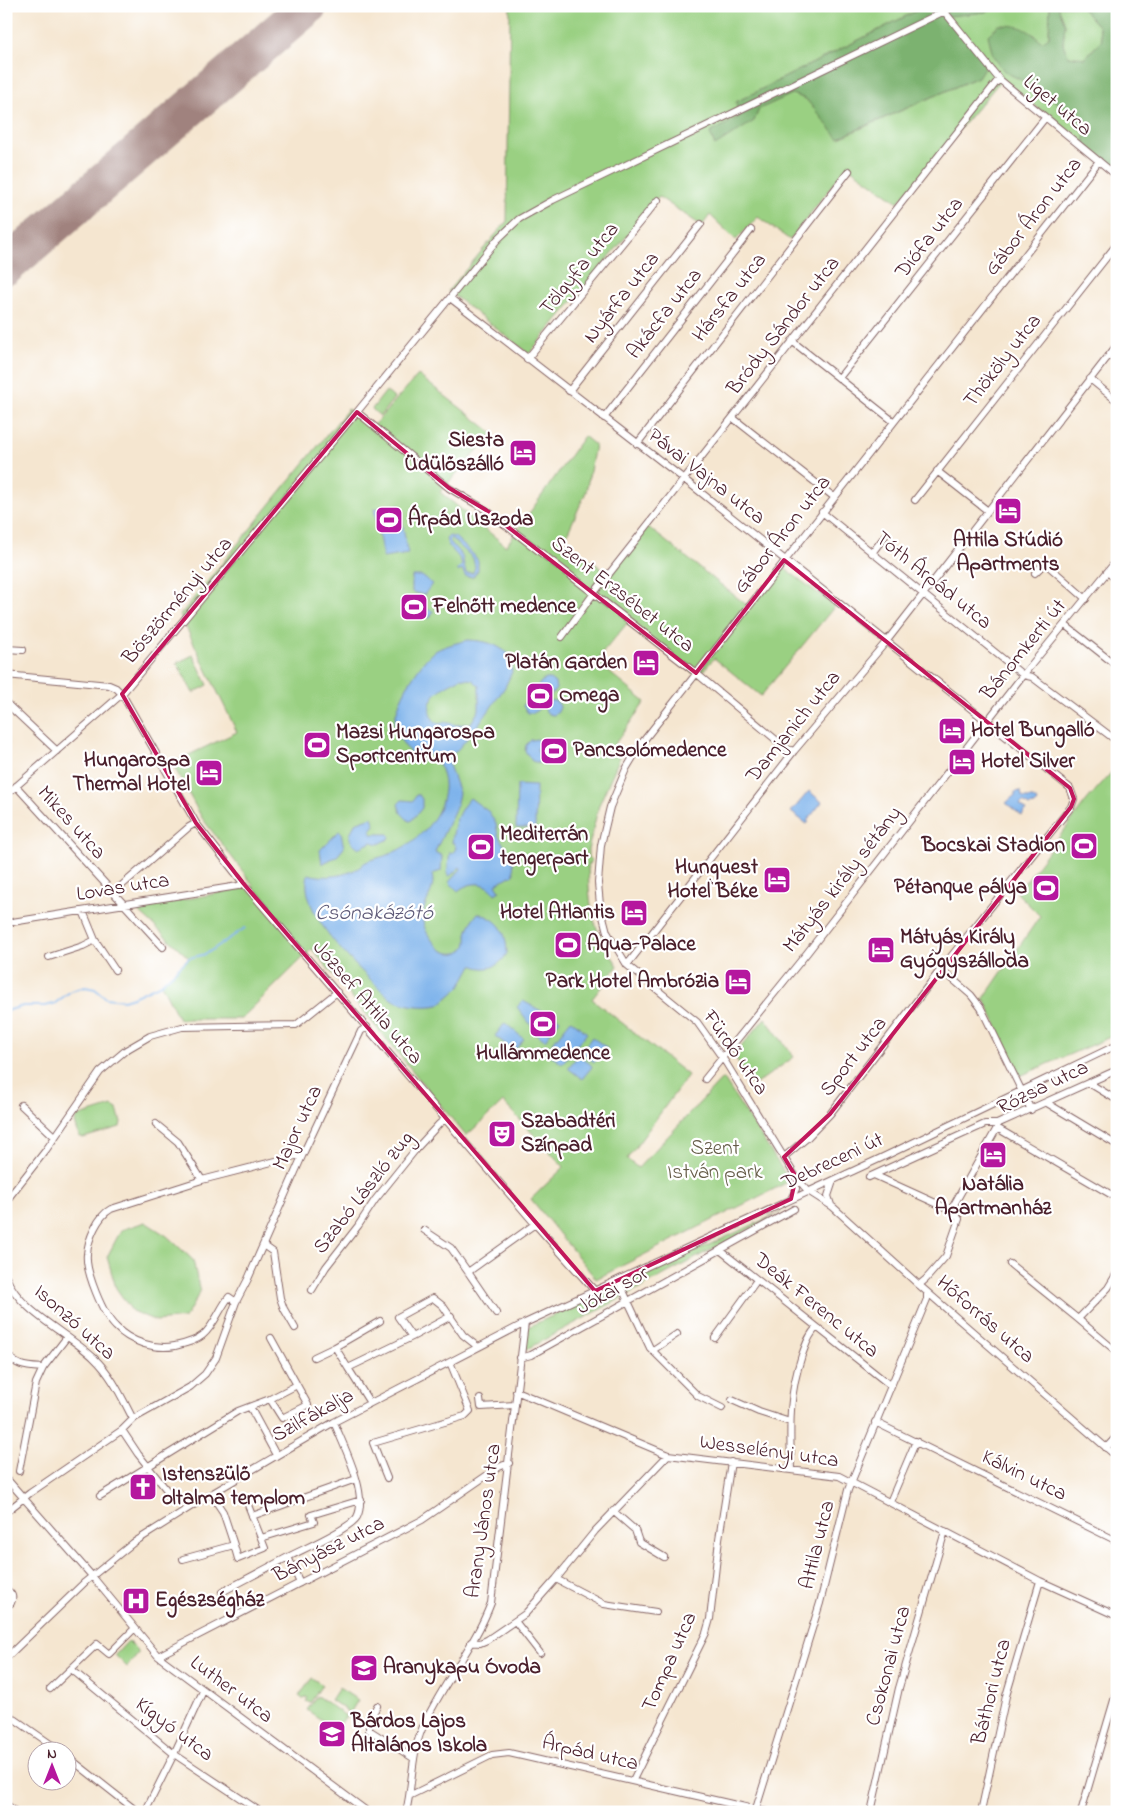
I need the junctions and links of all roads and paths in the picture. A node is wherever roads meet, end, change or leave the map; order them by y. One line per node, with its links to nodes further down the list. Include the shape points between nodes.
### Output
1 (955, 6): 2 (street, Böszörményi utca)
2 (944, 11): 3 (street, Liget utca); 12 (street, Böszörményi utca, via 562,196 519,220 497,240)
3 (999, 79): 4 (street, Liget utca); 13 (street, Bródy Sándor utca)
4 (1045, 118): 5 (street, Liget utca); 16 (street, Diófa utca)
5 (1099, 161): 7 (street, Liget utca); 23 (street, Gábor Áron utca)
6 (849, 171): 24 (street, Hársfa utca)
7 (1117, 176)
8 (658, 200): 15 (street, Tölgyfa utca)
9 (701, 224): 18 (street, Nyárfa utca)
10 (751, 230): 21 (street, Akácfa utca)
11 (1117, 244): 25 (street, Thököly utca)
12 (450, 298): 15 (street, Pávai Vajna utca); 20 (street, Böszörményi utca)
13 (792, 341): 16 (street); 22 (street, Bródy Sándor utca)
14 (1117, 345): 17 (street, Damjanich utca)
15 (527, 359): 18 (street, Pávai Vajna utca)
16 (839, 378): 23 (street)
17 (1090, 379): 19 (street); 29 (street, Damjanich utca)
18 (569, 391): 21 (street, Pávai Vajna utca)
19 (1117, 401)
20 (358, 412): 38 (street, Szent Erzsébet utca, via 449,488 486,510); 50 (street, Böszörményi utca)
21 (604, 418): 24 (street, Pávai Vajna utca)
22 (732, 418): 26 (street, Bródy Sándor utca); 27 (street)
23 (893, 421): 27 (street, Gábor Áron utca)
24 (637, 444): 26 (street, Pávai Vajna utca)
25 (937, 471): 28 (street, Thököly utca); 29 (street)
26 (684, 479): 33 (street, Pávai Vajna utca); 38 (street, Bródy Sándor utca)
27 (834, 497): 30 (street, Gábor Áron utca)
28 (915, 500)
29 (988, 511): 39 (street, Damjanich utca)
30 (822, 512): 32 (street, Tóth Árpád utca); 33 (street, Gábor Áron utca)
31 (885, 536): 32 (street)
32 (872, 553): 39 (street, Tóth Árpád utca)
33 (784, 560): 43 (street, Pávai Vajna utca); 47 (street, Gábor Áron utca)
34 (1117, 560): 35 (street, Bánomkerti út)
35 (1107, 572): 37 (street); 40 (street, Bánomkerti út)
36 (1035, 574): 40 (street, Bánomkerti út, via 1044,563)
37 (1117, 580)
38 (594, 593): 42 (street, Bródy Sándor utca); 47 (street, Szent Erzsébet utca)
39 (922, 593): 43 (street, Damjanich utca); 49 (street, Tóth Árpád utca)
40 (1086, 599): 41 (street, Bánomkerti út)
41 (1065, 625): 46 (street); 49 (street, Bánomkerti út)
42 (562, 638)
43 (886, 642): 52 (street, Pávai Vajna utca); 55 (street, Damjanich utca)
44 (6, 648): 45 (street)
45 (23, 650)
46 (1117, 666)
47 (696, 673): 55 (street, Szent Erzsébet utca, via 787,749); 67 (street, Gábor Áron utca, via 640,744 626,769 610,807 601,845 600,906 607,932)
48 (6, 675): 50 (street, via 110,686)
49 (1023, 675): 52 (street, Bánomkerti út); 53 (street, Tóth Árpád utca, via 1032,677)
50 (122, 694): 54 (street, Böszörményi utca); 58 (street, József Attila utca)
51 (6, 703): 54 (street)
52 (988, 721): 69 (street, Sport utca, via 1070,788 1074,798 1071,807); 73 (street, Mátyás király sétány)
53 (1117, 741)
54 (57, 751): 56 (street, Böszörményi utca)
55 (794, 751): 67 (street, Damjanich utca)
56 (16, 786): 57 (street, Böszörményi utca); 60 (street, Mikes utca)
57 (6, 795)
58 (196, 823): 59 (street, József Attila utca); 60 (street)
59 (243, 883): 61 (street, Lovas utca); 70 (street, József Attila utca)
60 (113, 893): 61 (street, Mikes utca)
61 (124, 905): 62 (street, Lovas utca); 65 (street, Mikes utca)
62 (84, 911): 63 (street, Lovas utca); 64 (street)
63 (6, 923)
64 (94, 940): 66 (street); 68 (street)
65 (163, 947)
66 (49, 956)
67 (627, 965): 73 (street, Fürdő utca, via 692,1016)
68 (115, 970)
69 (941, 970): 77 (street, via 972,995); 88 (street, Sport utca, via 830,1114)
70 (337, 992): 71 (street, József Attila utca); 85 (street, via 296,1025 182,1026 150,1036 126,1050 100,1072)
71 (367, 1027): 82 (street, József Attila utca); 87 (street, Major utca, via 361,1031)
72 (1117, 1045): 77 (street, Debreceni út)
73 (723, 1058): 75 (street); 88 (street, Fürdő utca)
74 (1117, 1070): 76 (street, Rózsa utca)
75 (705, 1079)
76 (1089, 1083): 78 (street); 79 (street, Rózsa utca)
77 (1020, 1090): 81 (street); 91 (street, Debreceni út)
78 (1117, 1100)
79 (1047, 1102): 81 (street, Rózsa utca); 86 (street)
80 (21, 1105): 85 (street)
81 (1030, 1110): 84 (street, Rózsa utca)
82 (445, 1119): 99 (street, József Attila utca); 111 (street, Szabó László zug, via 375,1200)
83 (156, 1124): 90 (street, via 178,1142)
84 (997, 1126): 93 (street, Rózsa utca); 98 (street); 98 (street, via 985,1124 871,1176)
85 (55, 1137): 95 (street, via 10,1196)
86 (1117, 1145)
87 (303, 1154): 90 (street); 101 (street, Major utca)
88 (784, 1157): 89 (street, Fürdő utca)
89 (796, 1177): 92 (street, Fürdő utca); 94 (street)
90 (202, 1180): 115 (street, via 105,1212 86,1254 96,1293 115,1327 124,1334 166,1348 204,1334 223,1304 229,1298)
91 (833, 1180): 92 (street, Debreceni út); 96 (street, via 828,1196)
92 (808, 1191): 94 (street, Debreceni út); 96 (street, Hőforrás utca)
93 (1117, 1198)
94 (791, 1199): 107 (street, Debreceni út)
95 (6, 1207)
96 (832, 1207): 109 (street, Hőforrás utca)
97 (794, 1209): 102 (street, Jókai sor)
98 (950, 1210): 109 (street, via 958,1218 946,1256)
99 (535, 1224): 104 (street); 112 (street, József Attila utca)
100 (424, 1230): 104 (street, via 451,1248)
101 (264, 1245): 115 (street, Major utca); 123 (street, via 273,1252 280,1298)
102 (720, 1250): 108 (street, Deák Ferenc utca); 116 (street, Jókai sor)
103 (1010, 1264): 120 (street)
104 (468, 1272): 117 (street)
105 (1117, 1273): 120 (street, via 1108,1288)
106 (6, 1277): 110 (street, Isonzó utca)
107 (618, 1280): 112 (street, Debreceni út); 116 (street)
108 (757, 1280): 124 (street, Deák Ferenc utca); 129 (street)
109 (919, 1285): 113 (street, Hőforrás utca)
110 (11, 1287): 114 (street); 126 (street, Isonzó utca, via 35,1313)
111 (312, 1290)
112 (595, 1291): 119 (street, Debreceni út)
113 (927, 1292): 141 (street, Attila utca, via 927,1299); 157 (street, Hőforrás utca)
114 (6, 1293)
115 (236, 1302): 150 (street, Major utca, via 216,1358 205,1374 190,1387)
116 (627, 1302): 132 (street); 136 (street, Jókai sor)
117 (496, 1313)
118 (450, 1316): 127 (street); 127 (street, via 434,1298 398,1317); 131 (street, via 463,1335)
119 (534, 1319): 122 (street, Szilfákalja)
120 (1078, 1319): 134 (street)
121 (380, 1321): 130 (street)
122 (525, 1323): 131 (street, Szilfákalja); 136 (street, Arany János utca)
123 (295, 1328)
124 (816, 1328): 141 (street, Deák Ferenc utca); 152 (street, via 809,1335 797,1371)
125 (677, 1334): 132 (street)
126 (68, 1337): 138 (street); 150 (street, Isonzó utca, via 101,1365 119,1390)
127 (412, 1337): 139 (street)
128 (272, 1338): 140 (street)
129 (715, 1338)
130 (335, 1347): 135 (street); 139 (street)
131 (478, 1347): 137 (street, Szilfákalja)
132 (653, 1350): 149 (street, via 698,1396)
133 (6, 1351): 138 (street, via 14,1363)
134 (1117, 1352)
135 (314, 1358)
136 (520, 1358): 142 (street, Arany János utca)
137 (450, 1362): 146 (street, Szilfákalja); 167 (street, via 470,1411 464,1416 373,1443)
138 (43, 1368): 165 (street, via 34,1392)
139 (348, 1368): 146 (street)
140 (297, 1385): 143 (street); 143 (street, via 308,1405 282,1418)
141 (891, 1386): 153 (street, Attila utca)
142 (516, 1391): 147 (street, Arany János utca); 159 (street, Wesselényi utca)
143 (270, 1399): 148 (street)
144 (480, 1399): 147 (street, via 482,1407)
145 (732, 1400): 152 (street)
146 (370, 1403): 151 (street, Szilfákalja)
147 (515, 1405): 162 (street, Arany János utca)
148 (250, 1407): 158 (street); 163 (street)
149 (722, 1408)
150 (133, 1419): 154 (street, Major utca)
151 (334, 1422): 158 (street, Szilfákalja); 168 (street)
152 (790, 1422): 164 (street)
153 (875, 1422): 156 (street, Kálvin utca); 169 (street, Attila utca)
154 (122, 1430): 163 (street); 173 (street, Major utca)
155 (1117, 1436): 157 (street)
156 (916, 1442): 176 (street); 182 (street, Kálvin utca)
157 (1106, 1448): 160 (street, Hőforrás utca)
158 (276, 1455): 171 (street, Szilfákalja)
159 (668, 1455): 161 (street, Wesselényi utca); 177 (street)
160 (1117, 1457)
161 (731, 1462): 164 (street, Wesselényi utca); 212 (street, Tompa utca, via 706,1634)
162 (509, 1463): 190 (street, Bányász utca, via 422,1520); 198 (street, Arany János utca, via 493,1594 488,1612)
163 (147, 1466): 170 (street); 172 (street)
164 (791, 1470): 169 (street, Wesselényi utca, via 839,1476)
165 (19, 1471)
166 (6, 1478): 173 (street, Luther utca)
167 (387, 1478)
168 (356, 1479): 175 (street); 179 (street)
169 (851, 1481): 176 (street, Wesselényi utca); 215 (street, Attila utca, via 820,1602)
170 (169, 1493)
171 (211, 1494): 183 (street, via 223,1512); 187 (street, Szilfákalja, via 144,1535)
172 (100, 1496)
173 (24, 1497): 178 (street, Major utca); 187 (street, Luther utca)
174 (246, 1500): 179 (street)
175 (360, 1500): 181 (street, via 311,1515 314,1522); 185 (street, via 357,1518 346,1527)
176 (890, 1502): 180 (street, Wesselényi utca)
177 (613, 1511): 184 (street, via 635,1530 640,1542); 188 (street)
178 (6, 1512)
179 (252, 1516): 181 (street)
180 (946, 1531): 189 (street, Wesselényi utca); 223 (street, Csokonai utca, via 899,1688)
181 (261, 1538): 183 (street, via 265,1548 238,1559)
182 (1117, 1540)
183 (234, 1545): 186 (street)
184 (664, 1557)
185 (288, 1558): 190 (street); 192 (street)
186 (183, 1559)
187 (92, 1576): 197 (street, Luther utca); 201 (street, Szilfákalja)
188 (556, 1580): 194 (street, via 604,1604); 196 (street)
189 (1040, 1581): 195 (street, Wesselényi utca); 224 (street, Báthori utca, via 1006,1696)
190 (300, 1584): 200 (street, Bányász utca)
191 (6, 1589): 193 (street, via 13,1598 12,1604)
192 (222, 1592)
193 (6, 1606)
194 (656, 1612)
195 (1117, 1616)
196 (515, 1621): 198 (street, via 487,1640); 199 (street)
197 (136, 1628): 200 (street, Luther utca); 202 (street, via 109,1654 97,1644)
198 (472, 1642): 210 (street, Arany János utca, via 423,1727)
199 (540, 1653)
200 (158, 1656): 204 (street, Luther utca)
201 (6, 1658)
202 (71, 1669): 203 (street); 209 (street, Kígyó utca)
203 (50, 1689)
204 (203, 1690): 209 (street); 220 (street, Luther utca)
205 (1117, 1690): 225 (street)
206 (377, 1706): 210 (street, via 368,1724 370,1732)
207 (6, 1713): 208 (street)
208 (45, 1740)
209 (174, 1754): 218 (street); 219 (street, Kígyó utca)
210 (413, 1758): 213 (street, Arany János utca)
211 (78, 1765): 217 (street)
212 (633, 1780): 213 (street, Árpád utca, via 503,1753 492,1755); 215 (street, Árpád utca)
213 (411, 1795): 221 (street, Arany János utca)
214 (6, 1804): 216 (street)
215 (755, 1811): 222 (street, Árpád utca)
216 (16, 1812)
217 (138, 1812)
218 (145, 1812)
219 (261, 1812)
220 (368, 1812)
221 (406, 1812)
222 (767, 1812)
223 (871, 1812)
224 (981, 1812)
225 (1081, 1812)

